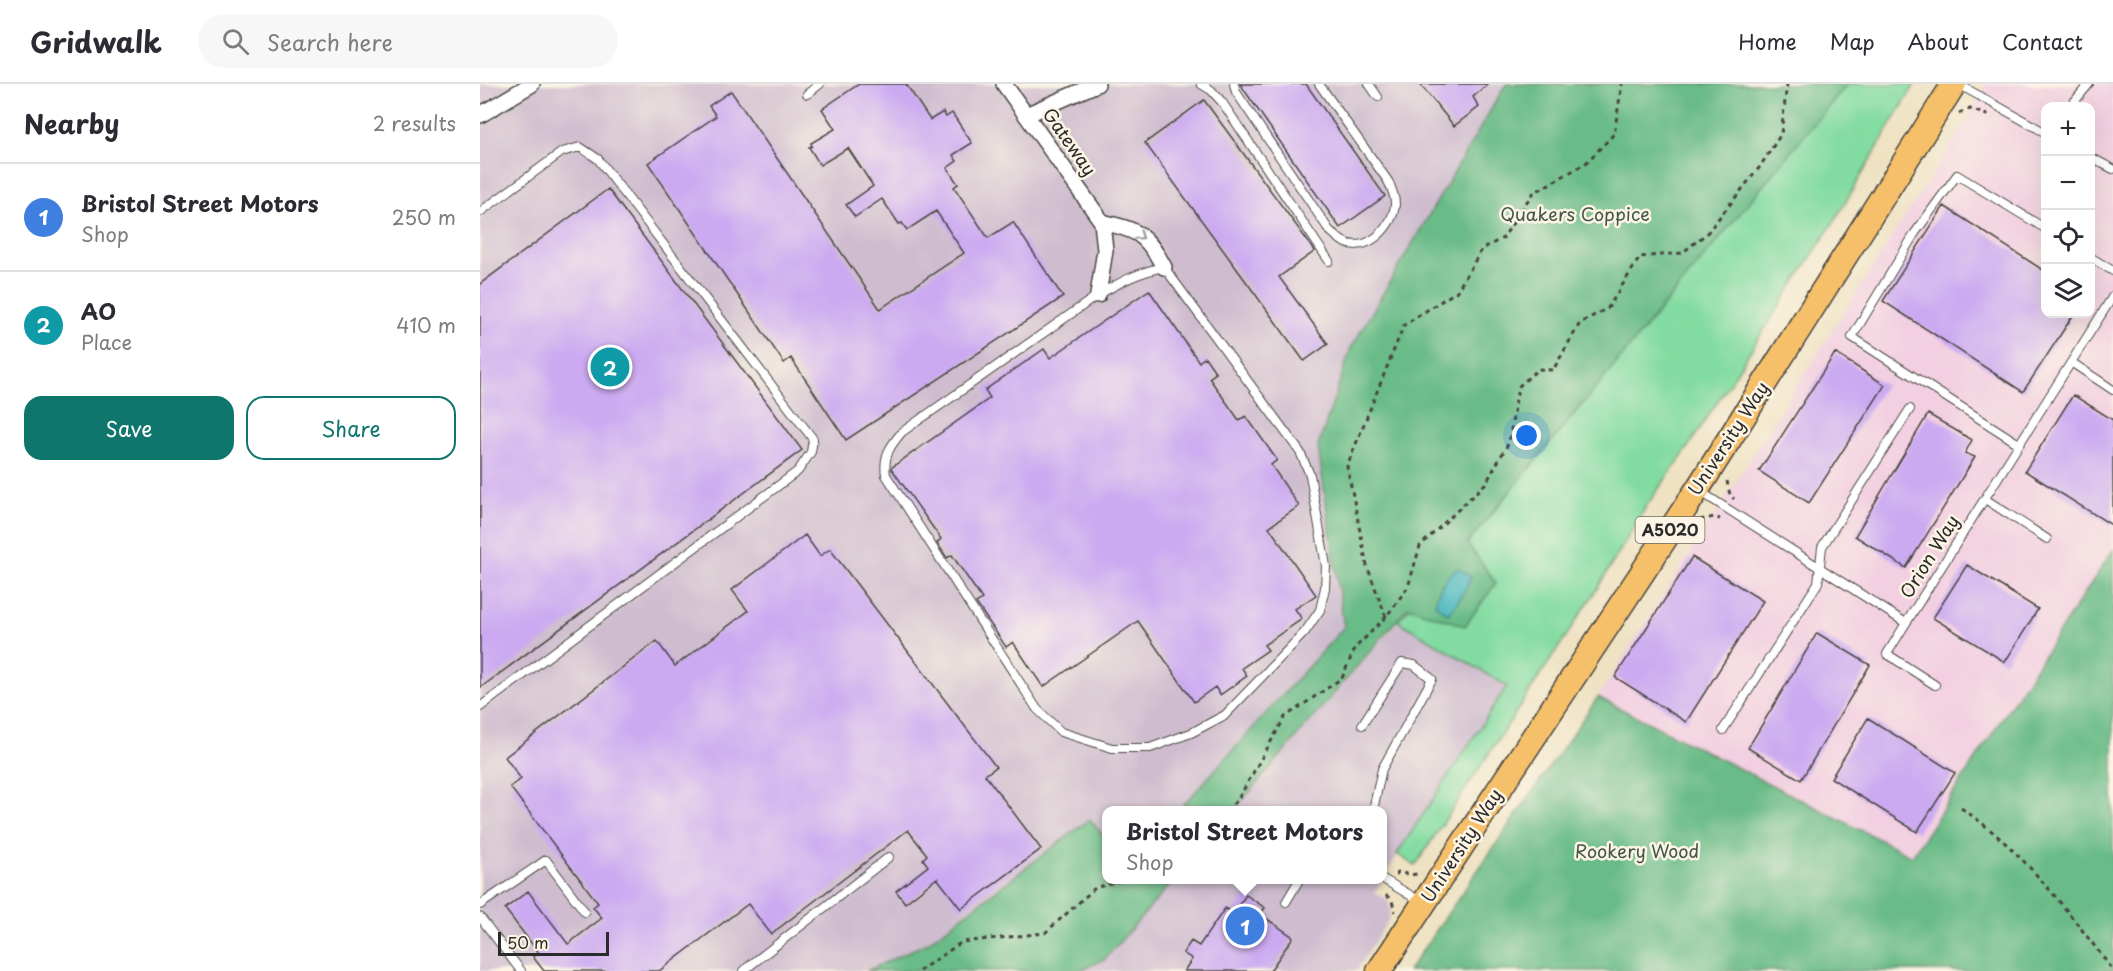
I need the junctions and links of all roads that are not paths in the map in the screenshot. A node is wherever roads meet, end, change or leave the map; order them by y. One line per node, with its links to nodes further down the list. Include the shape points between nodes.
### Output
1 (532, 84): 17 (street)
2 (820, 84): 12 (lane)
3 (1004, 84): 16 (street, Gateway)
4 (1097, 84): 16 (street)
5 (1201, 84): 25 (lane, via 1222,102)
6 (1234, 84): 7 (lane, via 1329,230 1346,243 1361,244 1387,227 1395,204 1394,192)
7 (1319, 84)
8 (1369, 84): 13 (lane)
9 (1956, 84): 18 (lane); 34 (highway, University Way / A5020)
10 (2088, 84): 15 (lane)
11 (2068, 93): 14 (lane)
12 (807, 94)
13 (1378, 97)
14 (2073, 102)
15 (2074, 102)
16 (1026, 115): 22 (street, Gateway)
17 (480, 116)
18 (2041, 130)
19 (2095, 159): 20 (lane)
20 (2113, 169)
21 (480, 212): 40 (lane, via 562,152 580,147 598,159 813,439 811,452 798,471)
22 (1102, 222): 26 (street, one-way to 26, via 1138,233 1152,245); 28 (street, via 1105,250)
23 (2041, 227): 33 (lane, via 1957,175 1915,233 1852,337)
24 (2095, 260): 27 (lane)
25 (1329, 261)
26 (1164, 267): 28 (lane, via 1145,270); 28 (lane, via 1300,452 1310,475 1326,566 1320,610 1305,632 1225,715 1150,748 1112,748 1061,732 1037,709 886,475 884,462 890,446 902,432)
27 (2113, 271)
28 (1098, 295)
29 (2113, 296): 30 (lane, Orion Way)
30 (2071, 362): 31 (lane); 33 (lane, Orion Way)
31 (2113, 390)
32 (1910, 409): 37 (lane, via 1822,547)
33 (2019, 444): 35 (lane, Orion Way)
34 (1697, 490): 37 (lane, Orion Way); 48 (highway, University Way / A5020)
35 (1984, 499): 36 (lane); 38 (lane, Orion Way)
36 (2047, 539)
37 (1820, 567): 38 (lane, Orion Way); 42 (lane, via 1818,583)
38 (1906, 623): 39 (lane, via 1887,654)
39 (1935, 685)
40 (480, 707)
41 (1362, 725): 43 (lane, via 1402,663 1414,665 1432,679 1382,770)
42 (1724, 730)
43 (1374, 806)
44 (889, 857): 53 (lane)
45 (1387, 881): 48 (lane)
46 (1296, 884): 47 (lane)
47 (1286, 902)
48 (1424, 903): 54 (highway, University Way / A5020)
49 (480, 905): 50 (lane, via 546,860)
50 (585, 912)
51 (480, 917): 52 (lane)
52 (521, 971)
53 (743, 971)
54 (1379, 971)

